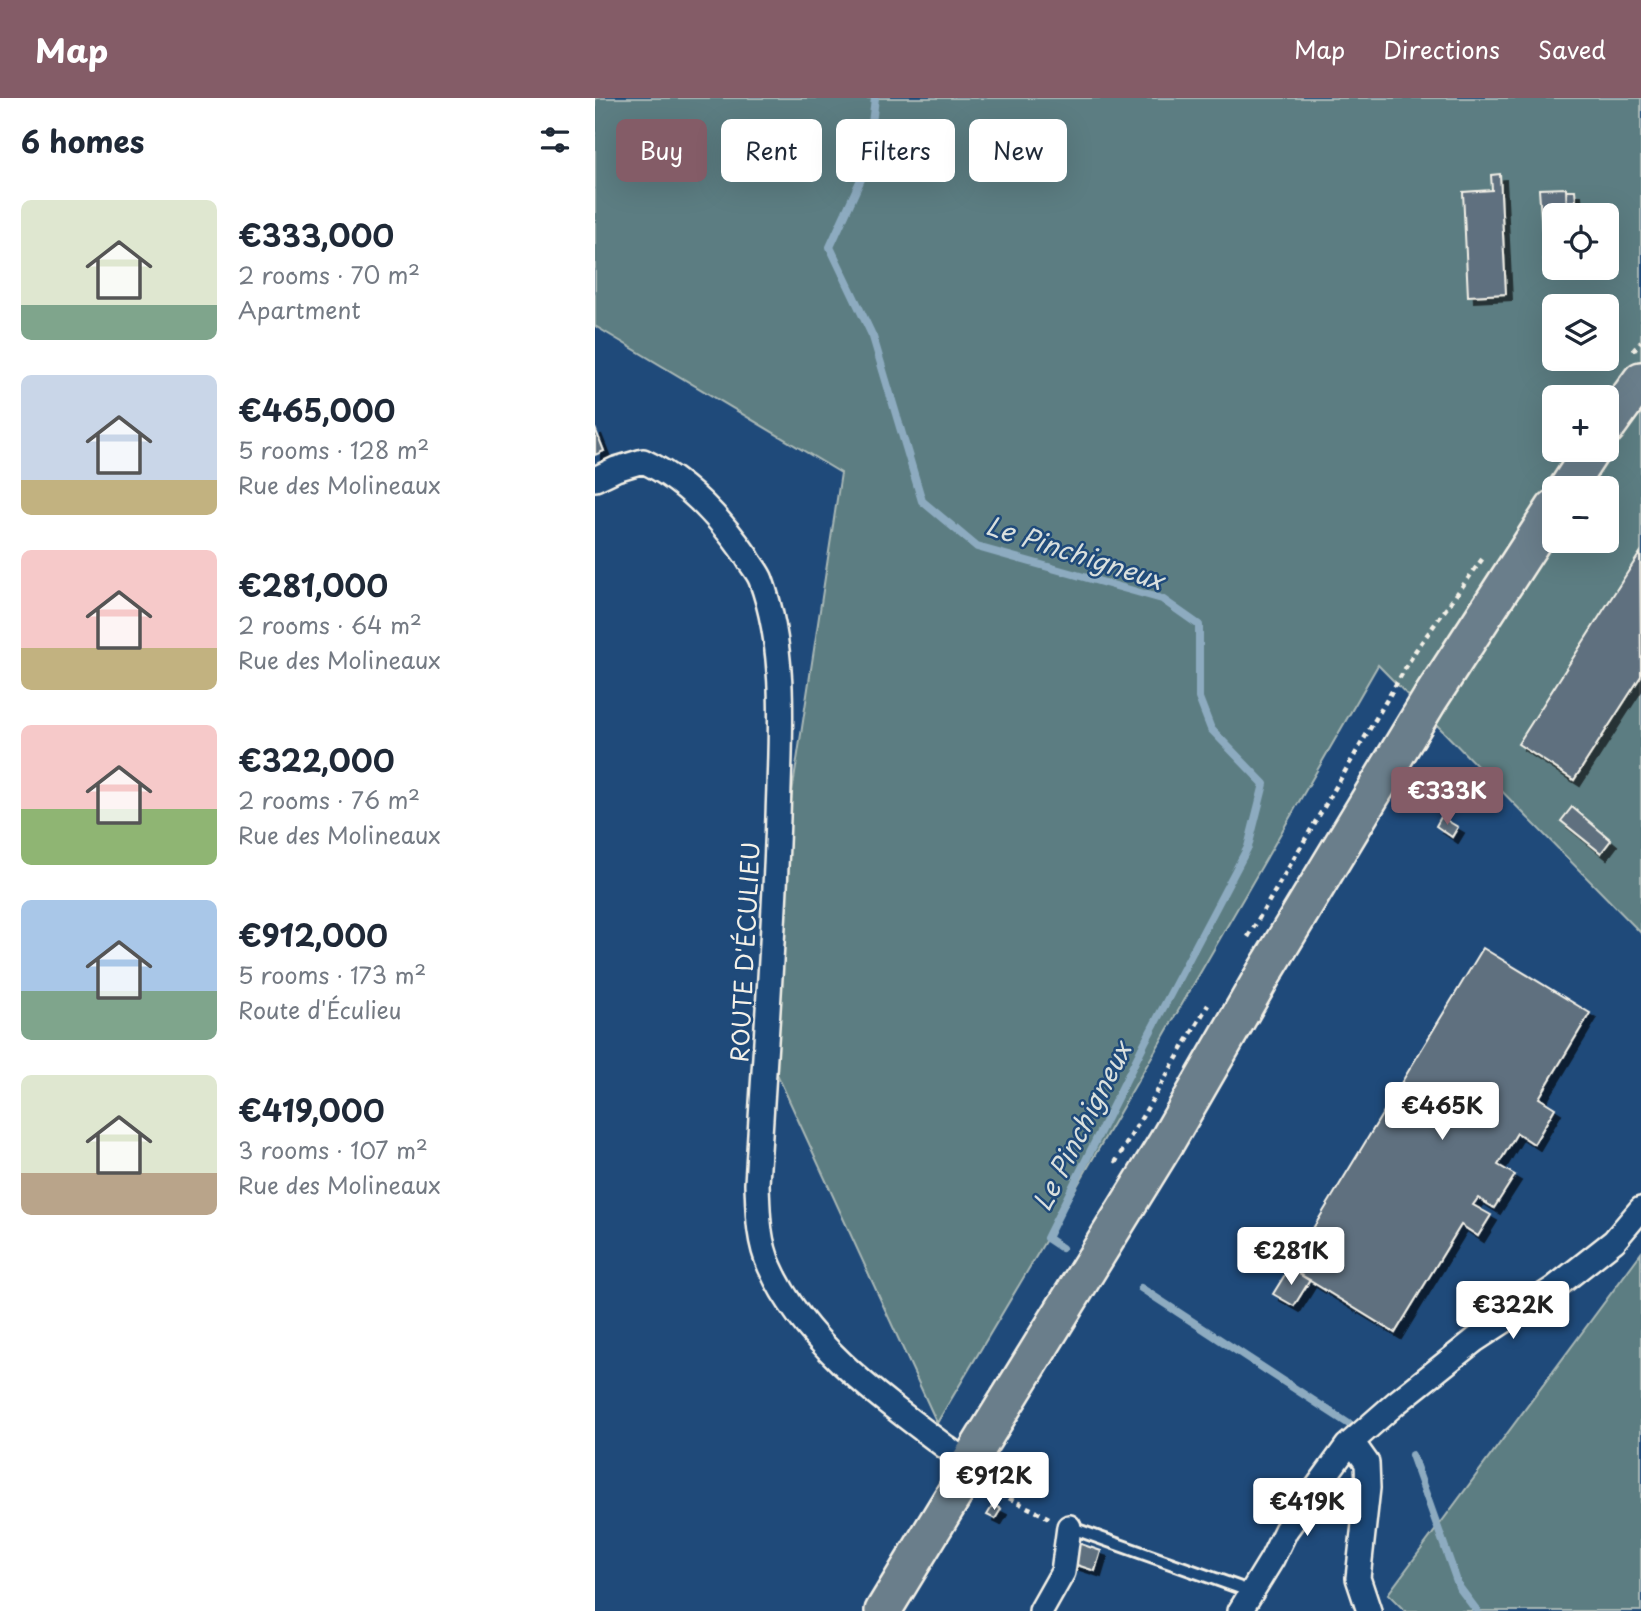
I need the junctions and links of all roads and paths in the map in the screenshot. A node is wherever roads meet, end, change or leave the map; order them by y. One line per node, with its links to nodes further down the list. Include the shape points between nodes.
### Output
1 (1641, 380): 2 (main road)
2 (1619, 410)
3 (595, 479): 7 (street, ROUTE D'ÉCULIEU, via 643,461 663,469 706,505 760,577 777,662 779,775 757,1184 759,1228 769,1266 793,1312)
4 (1542, 526): 7 (main road, via 1430,699)
5 (1641, 1209): 6 (street, via 1614,1241 1553,1289 1475,1340)
6 (1352, 1442): 9 (street, via 1286,1530); 12 (street, via 1367,1463 1358,1578)
7 (966, 1471): 8 (path); 10 (main road)
8 (1069, 1527): 9 (lane); 11 (street, via 1063,1572)
9 (1246, 1602)
10 (883, 1611)
11 (1041, 1611)
12 (1369, 1611)

